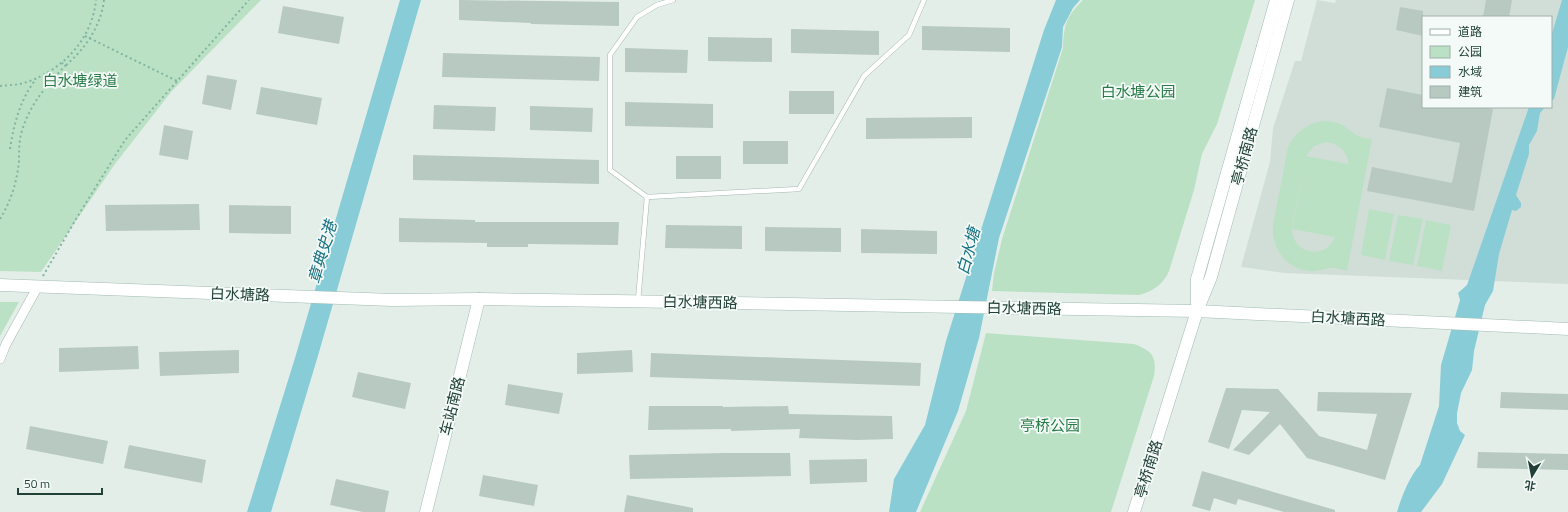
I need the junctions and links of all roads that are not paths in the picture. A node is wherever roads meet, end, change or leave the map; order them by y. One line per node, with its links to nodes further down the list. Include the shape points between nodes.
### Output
1 (673, 0): 5 (lane, via 657,5 637,17 610,55 610,170)
2 (924, 0): 5 (lane, via 909,35 864,76 799,189)
3 (1276, 0): 10 (street, 亭桥南路, via 1197,279)
4 (1288, 0): 10 (street, 亭桥南路, via 1211,277)
5 (647, 196): 9 (lane)
6 (0, 285): 7 (street, 白水塘路)
7 (38, 286): 8 (street, 白水塘路, via 392,300); 12 (street)
8 (479, 299): 9 (street, 白水塘西路); 13 (street, 车站南路)
9 (638, 301): 10 (street, 白水塘西路)
10 (1197, 311): 11 (street, 白水塘西路); 14 (street, 亭桥南路)
11 (1568, 329)
12 (0, 359)
13 (426, 512)
14 (1134, 512)

